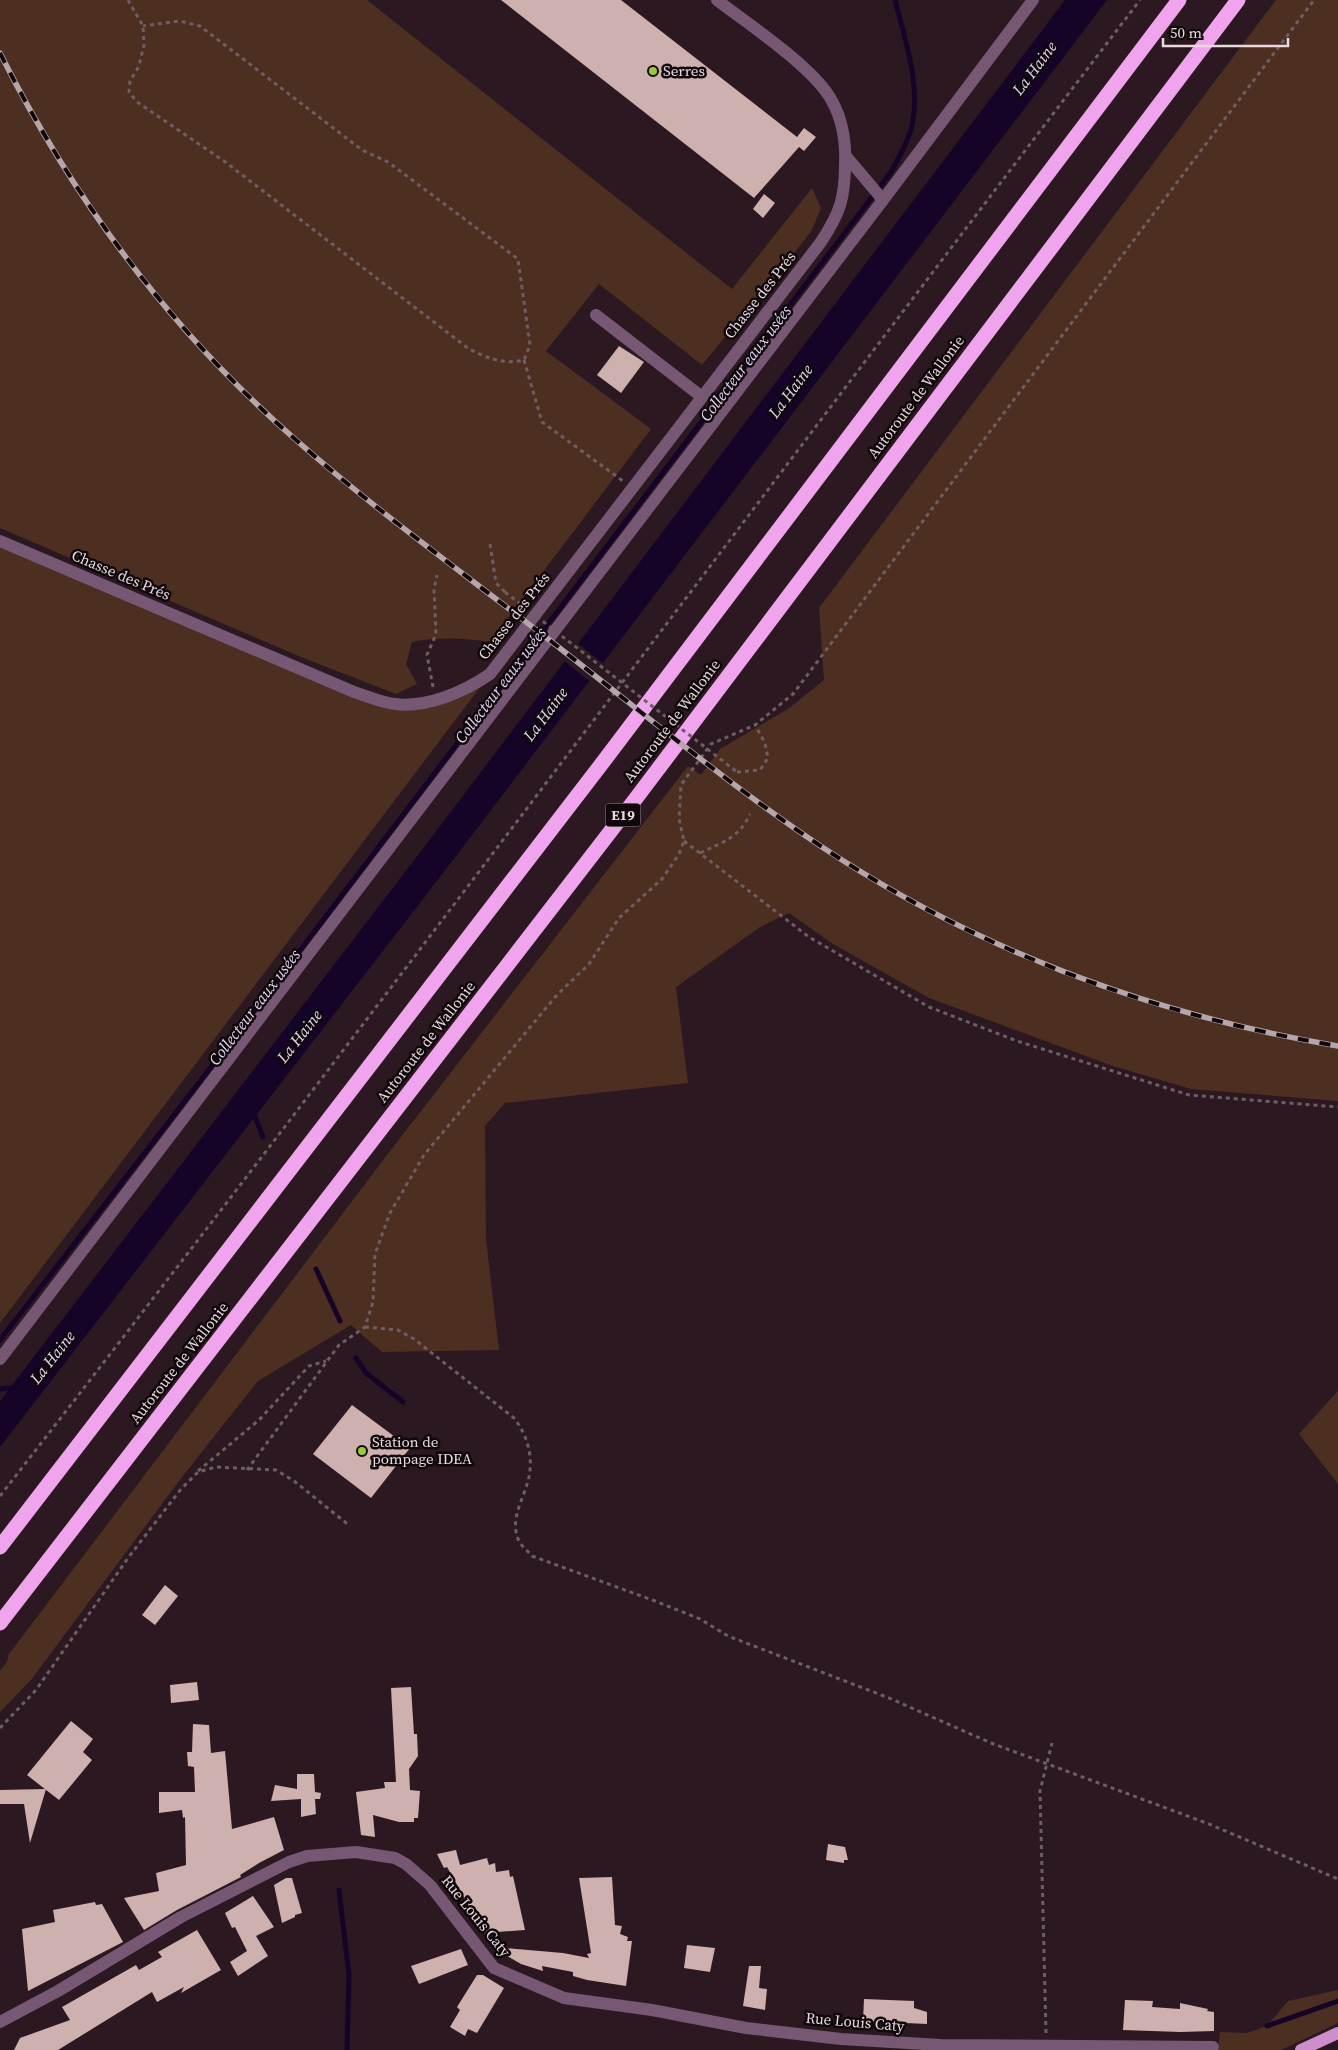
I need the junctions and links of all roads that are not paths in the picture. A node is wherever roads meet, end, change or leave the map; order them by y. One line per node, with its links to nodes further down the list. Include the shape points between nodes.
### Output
1 (717, 0): 5 (street, Chasse des Prés, via 820,83 841,120)
2 (1033, 0): 6 (street)
3 (1179, 0): 11 (highway, Autoroute de Wallonie, via 600,766)
4 (1238, 0): 12 (highway, Autoroute de Wallonie / E19, via 630,805)
5 (846, 156): 6 (street); 8 (street, Chasse des Prés, via 845,192 831,226)
6 (883, 200): 10 (street)
7 (596, 315): 8 (street)
8 (702, 397): 9 (street, Chasse des Prés, via 490,674 477,683 435,700 395,704 354,692)
9 (0, 541)
10 (0, 1359)
11 (0, 1547)
12 (0, 1623)
13 (0, 2022): 16 (street, Rue Louis Caty, via 182,1917 289,1862 307,1856 356,1852 395,1858 406,1864 430,1885 494,1968 564,1998 746,2028 841,2039)
14 (1338, 2033): 17 (main road)
15 (1213, 2047): 16 (street, Rue Louis Caty)
16 (1085, 2048)
17 (1301, 2050)

